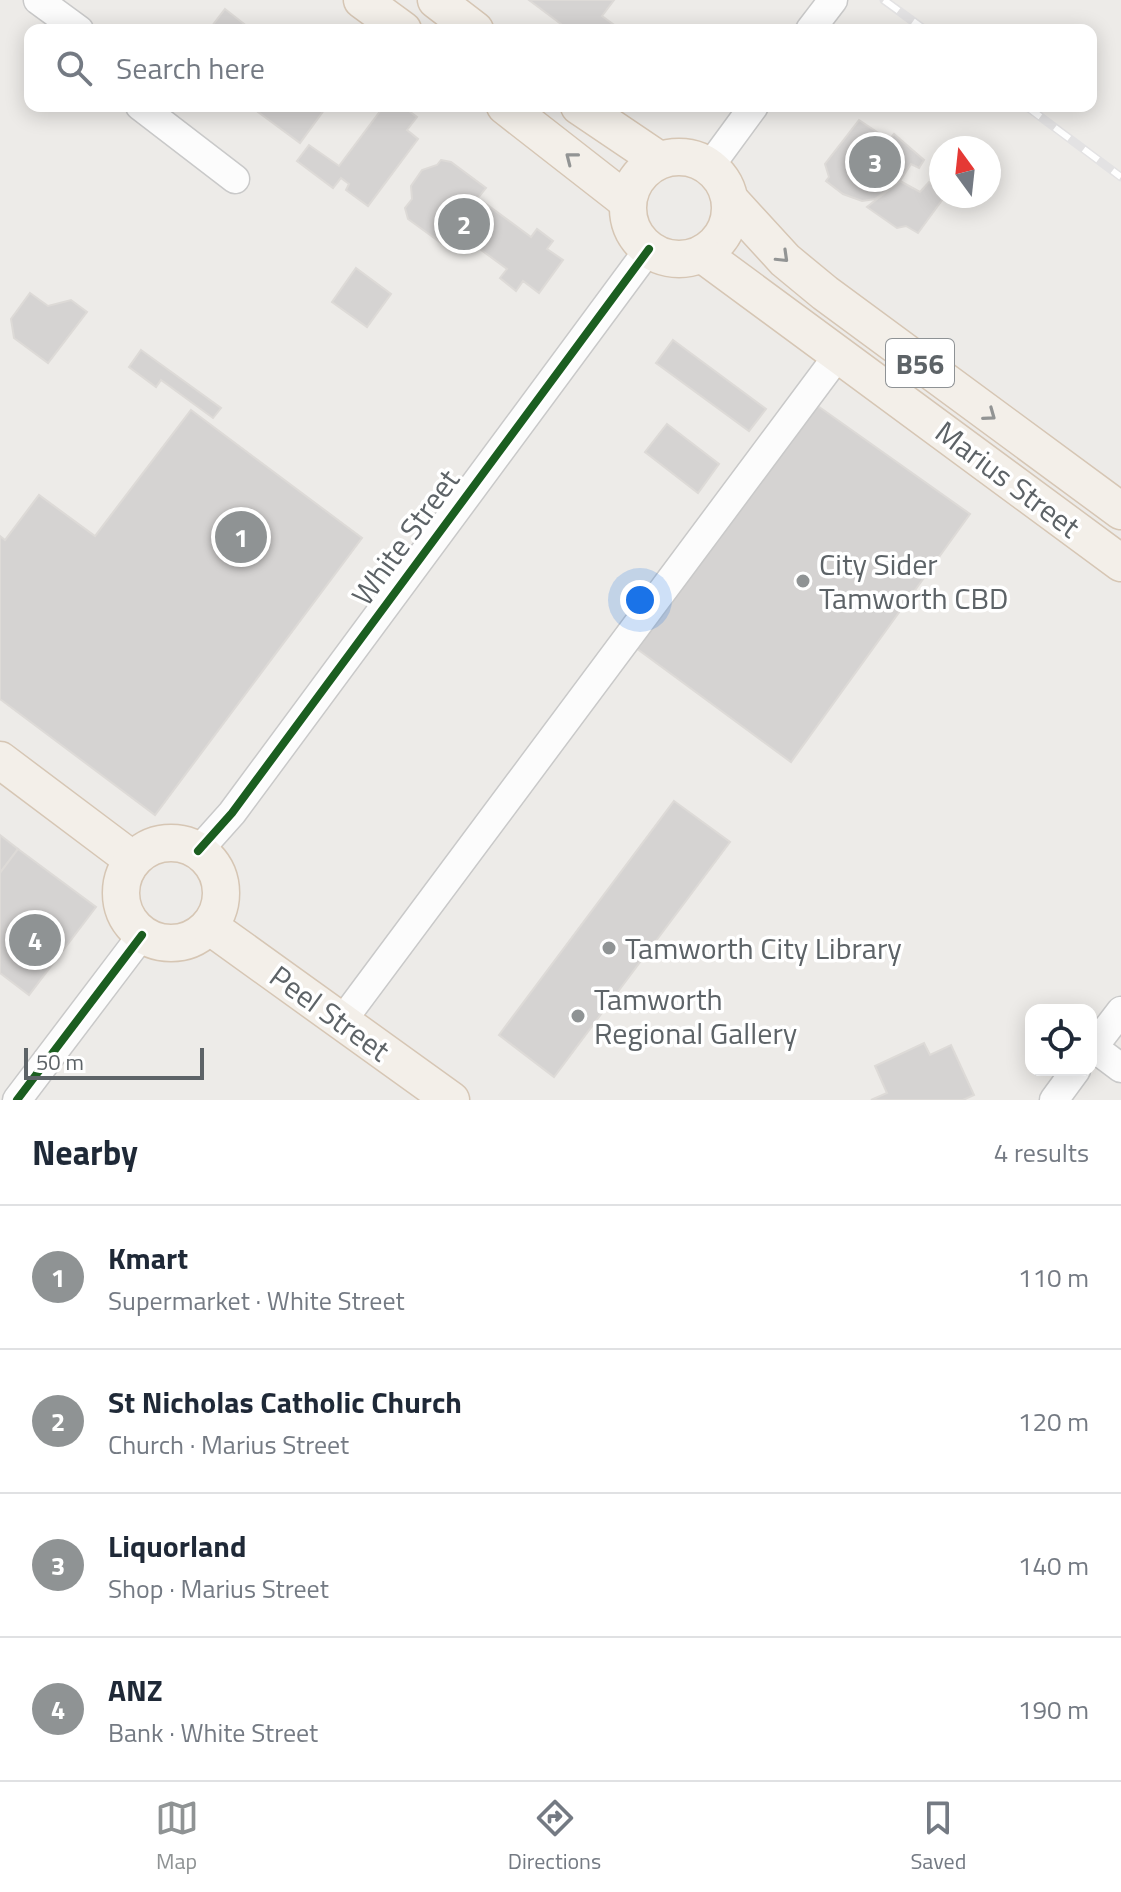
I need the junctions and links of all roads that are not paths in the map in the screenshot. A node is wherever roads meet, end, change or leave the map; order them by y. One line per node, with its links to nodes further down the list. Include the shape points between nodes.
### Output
1 (38, 0): 5 (street)
2 (362, 0): 6 (main road)
3 (436, 0): 7 (main road)
4 (833, 0): 8 (street)
5 (71, 24)
6 (395, 24)
7 (467, 24)
8 (815, 24)
9 (148, 112): 15 (street)
10 (513, 112): 17 (main road, one-way to 10)
11 (588, 112): 13 (main road)
12 (750, 112): 14 (street)
13 (659, 160): 14 (main road, via 694,158); 17 (main road, via 637,177)
14 (710, 166): 16 (main road, B56, via 727,187)
15 (235, 179)
16 (730, 200): 19 (main road, via 725,231); 21 (main road, Marius Street / B56, one-way to 21, via 785,260 825,293)
17 (628, 202): 18 (main road, via 636,236)
18 (649, 249): 19 (main road, via 674,259); 24 (street, White Street, via 232,813)
19 (702, 254): 20 (main road, Marius Street / B56)
20 (839, 354): 22 (main road, Marius Street / B56); 29 (street)
21 (1121, 511)
22 (1121, 563)
23 (0, 760): 25 (main road)
24 (198, 851): 25 (main road, via 164,844); 26 (main road, via 217,873 222,892)
25 (133, 860): 27 (main road, via 125,874 123,905)
26 (209, 926): 27 (main road, via 180,942); 29 (main road, Peel Street)
27 (142, 935): 34 (street)
28 (1121, 1011): 30 (street)
29 (342, 1021): 35 (main road, Peel Street)
30 (1097, 1042)
31 (1097, 1052): 32 (street)
32 (1121, 1068)
33 (1072, 1076): 36 (street)
34 (17, 1100)
35 (451, 1100)
36 (1054, 1100)

